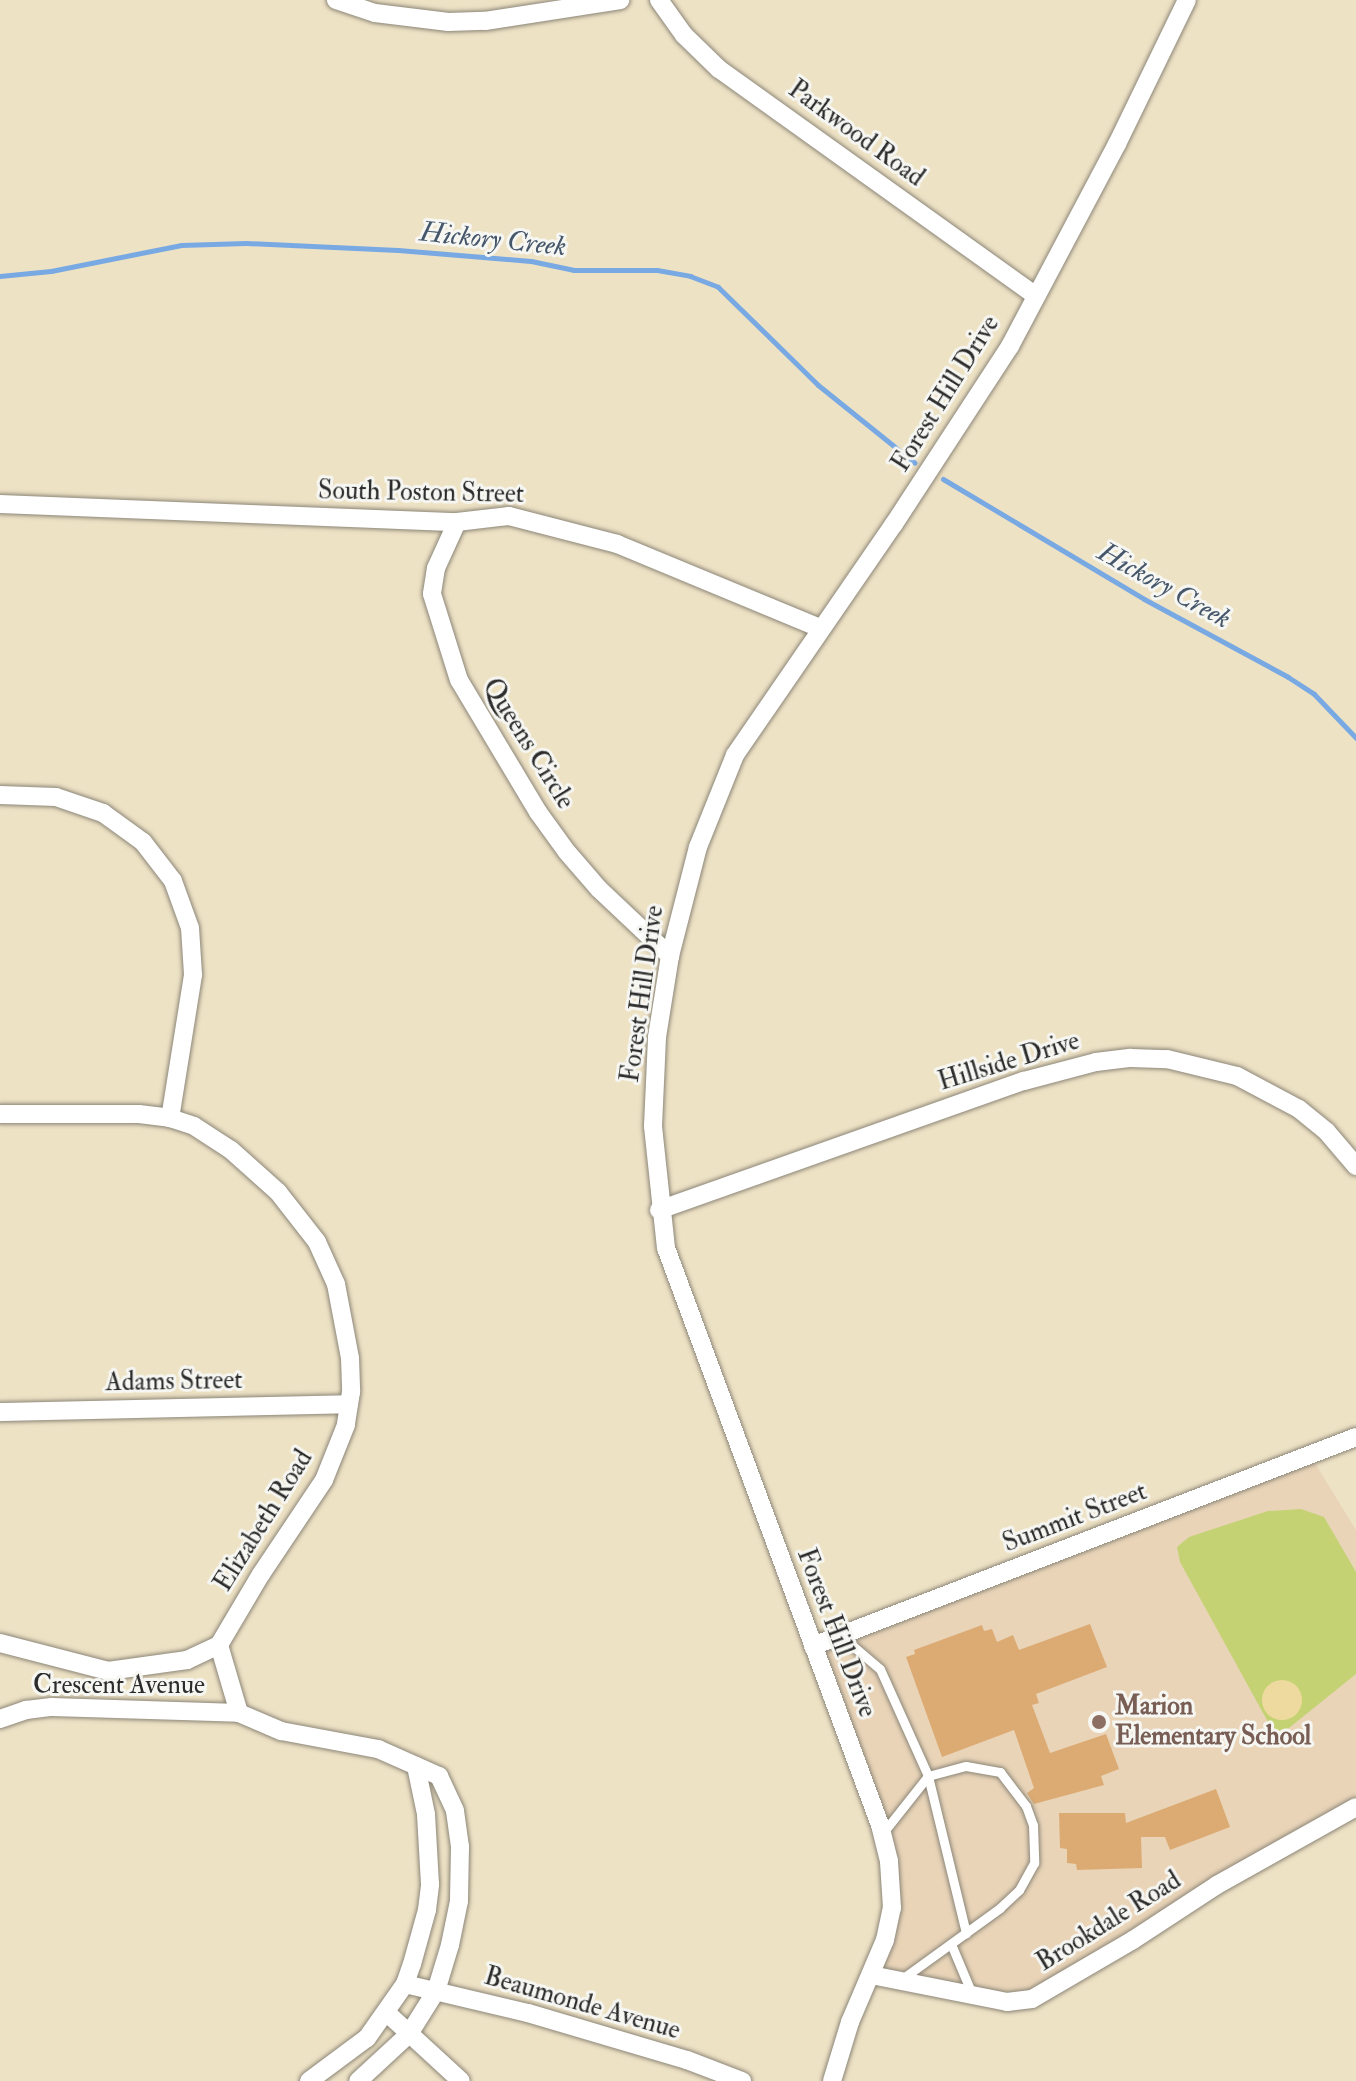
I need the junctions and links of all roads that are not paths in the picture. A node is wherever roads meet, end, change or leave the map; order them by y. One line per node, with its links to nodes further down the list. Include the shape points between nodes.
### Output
1 (336, 0): 2 (street, via 375,13 448,22)
2 (620, 0)
3 (659, 0): 5 (street, Parkwood Road, via 684,35 719,69)
4 (1187, 0): 5 (street, Forest Hill Drive)
5 (1036, 296): 8 (street, Forest Hill Drive, via 974,403)
6 (0, 504): 7 (street, South Poston Street)
7 (457, 522): 8 (street, South Poston Street, via 509,516 617,544); 10 (street, Queens Circle, via 444,545 432,594 464,691 567,852)
8 (820, 628): 10 (street, Forest Hill Drive, via 730,766 698,847)
9 (0, 795): 12 (street, via 56,797 103,813 143,842 173,881 190,928 193,975)
10 (670, 956): 14 (street, Forest Hill Drive, via 654,1078)
11 (0, 1114): 12 (street, Elizabeth Road)
12 (170, 1118): 15 (street, Elizabeth Road, via 206,1133 256,1171 317,1242 336,1284 344,1320)
13 (1356, 1166): 14 (street, Hillside Drive, via 1299,1109 1237,1076 1167,1059 1131,1058 1024,1081)
14 (659, 1210): 21 (street, Forest Hill Drive, via 671,1269)
15 (349, 1404): 16 (street, Adams Street); 20 (street, Elizabeth Road, via 324,1480)
16 (0, 1412)
17 (1356, 1437): 18 (street, Summit Street)
18 (840, 1635): 21 (street, Summit Street); 25 (lane, via 880,1669)
19 (0, 1643): 20 (street, via 108,1671 187,1660)
20 (219, 1645): 22 (street)
21 (813, 1646): 27 (street, Forest Hill Drive)
22 (239, 1713): 23 (street, Crescent Avenue, via 52,1707); 24 (street, via 281,1731 378,1749)
23 (0, 1719)
24 (416, 1766): 32 (street, via 426,1814 430,1884); 33 (street, via 439,1776 455,1811 460,1847 459,1901)
25 (928, 1776): 27 (lane); 28 (lane); 28 (lane, via 966,1766 1000,1772 1026,1806 1033,1825 1036,1847 1028,1876 1000,1908)
26 (1356, 1807): 34 (street, Brookdale Road, via 1032,1999)
27 (882, 1834): 30 (street, Forest Hill Drive, via 892,1908)
28 (966, 1933): 29 (lane)
29 (951, 1944): 31 (lane); 34 (lane)
30 (871, 1975): 31 (street, Brookdale Road); 41 (street, Forest Hill Drive)
31 (899, 1981): 34 (street, Brookdale Road)
32 (405, 1984): 33 (street, Beaumonde Avenue); 35 (street)
33 (436, 1991): 36 (street); 40 (street, Beaumonde Avenue, via 528,2013)
34 (973, 1997)
35 (387, 2013): 36 (street); 37 (street, via 367,2038)
36 (409, 2034): 38 (street); 39 (street)
37 (309, 2081)
38 (358, 2081)
39 (461, 2081)
40 (742, 2081)
41 (832, 2081)

